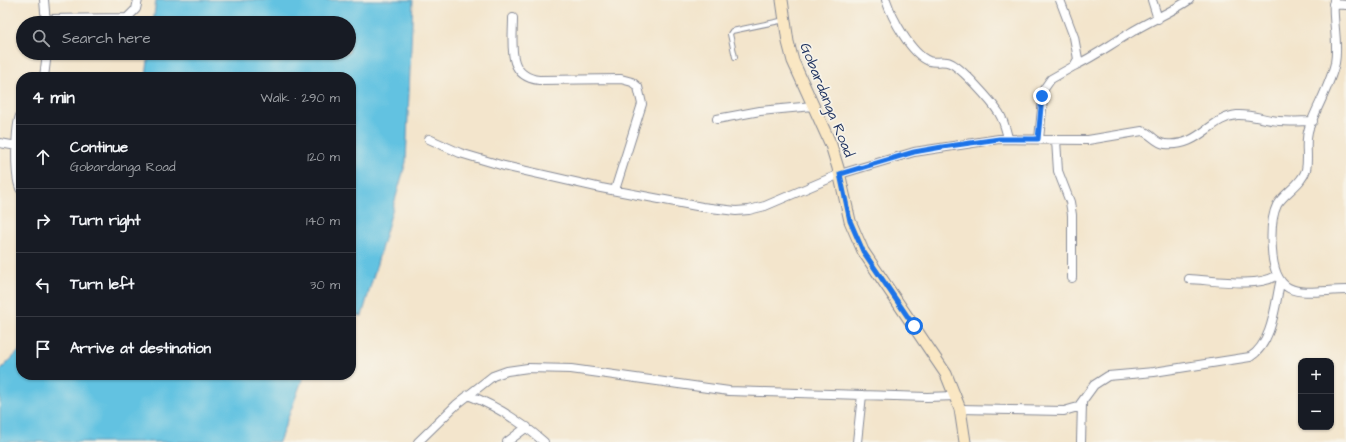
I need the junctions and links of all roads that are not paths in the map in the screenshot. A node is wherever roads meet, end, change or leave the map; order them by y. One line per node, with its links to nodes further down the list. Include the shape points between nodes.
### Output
1 (44, 0): 10 (street)
2 (138, 0): 11 (street, via 136,9)
3 (782, 0): 14 (main road, Gobardanga Road)
4 (886, 0): 22 (street, via 895,20 914,48 930,61 950,63 960,69 998,113)
5 (1060, 0): 17 (street, via 1078,51 1078,59)
6 (1152, 0): 13 (street)
7 (1189, 0): 13 (street)
8 (1334, 2): 9 (street); 21 (street, via 1335,64)
9 (1346, 5)
10 (46, 16)
11 (129, 16)
12 (513, 18): 29 (street, via 514,61 521,74 530,79 621,78 638,87 642,104)
13 (1158, 19): 17 (street)
14 (785, 20): 15 (lane, via 732,31 730,34); 19 (main road, Gobardanga Road, via 792,61)
15 (735, 57)
16 (46, 60): 18 (street)
17 (1074, 66): 24 (street, via 1051,79 1044,89)
18 (45, 72)
19 (813, 106): 20 (street, via 760,111); 28 (main road, Gobardanga Road, via 831,145)
20 (717, 119)
21 (1313, 121): 25 (street, via 1280,122 1237,115 1228,117 1195,139 1174,145 1162,144 1142,131 1103,139); 30 (street, via 1307,137 1305,171 1302,178 1282,198 1274,214 1272,244)
22 (1008, 138): 24 (street); 28 (street, via 914,152)
23 (428, 139): 29 (street, via 479,160)
24 (1038, 139): 25 (street)
25 (1056, 140): 31 (street, via 1058,171 1070,202 1072,215)
26 (0, 143): 27 (street)
27 (16, 146)
28 (840, 174): 29 (street, via 765,206 736,211); 37 (main road, Gobardanga Road, via 850,221 863,251 935,356)
29 (615, 190)
30 (1276, 276): 32 (street, via 1266,281 1254,282); 33 (street)
31 (1072, 278)
32 (1189, 279)
33 (1280, 283): 34 (street, via 1296,291); 38 (street, via 1270,325 1260,349 1254,354 1242,359 1108,376 1094,385)
34 (1346, 290)
35 (468, 395): 36 (street, via 493,376 507,370 539,368 571,369 729,390); 40 (street, via 488,402); 41 (street)
36 (862, 395): 37 (street); 44 (street)
37 (956, 396): 39 (main road, Gobardanga Road)
38 (1082, 403): 39 (street, via 1073,410 1064,411); 46 (street)
39 (960, 409): 45 (main road, Gobardanga Road)
40 (527, 427): 42 (street); 43 (street)
41 (418, 442)
42 (507, 442)
43 (544, 442)
44 (857, 442)
45 (965, 442)
46 (1081, 442)

